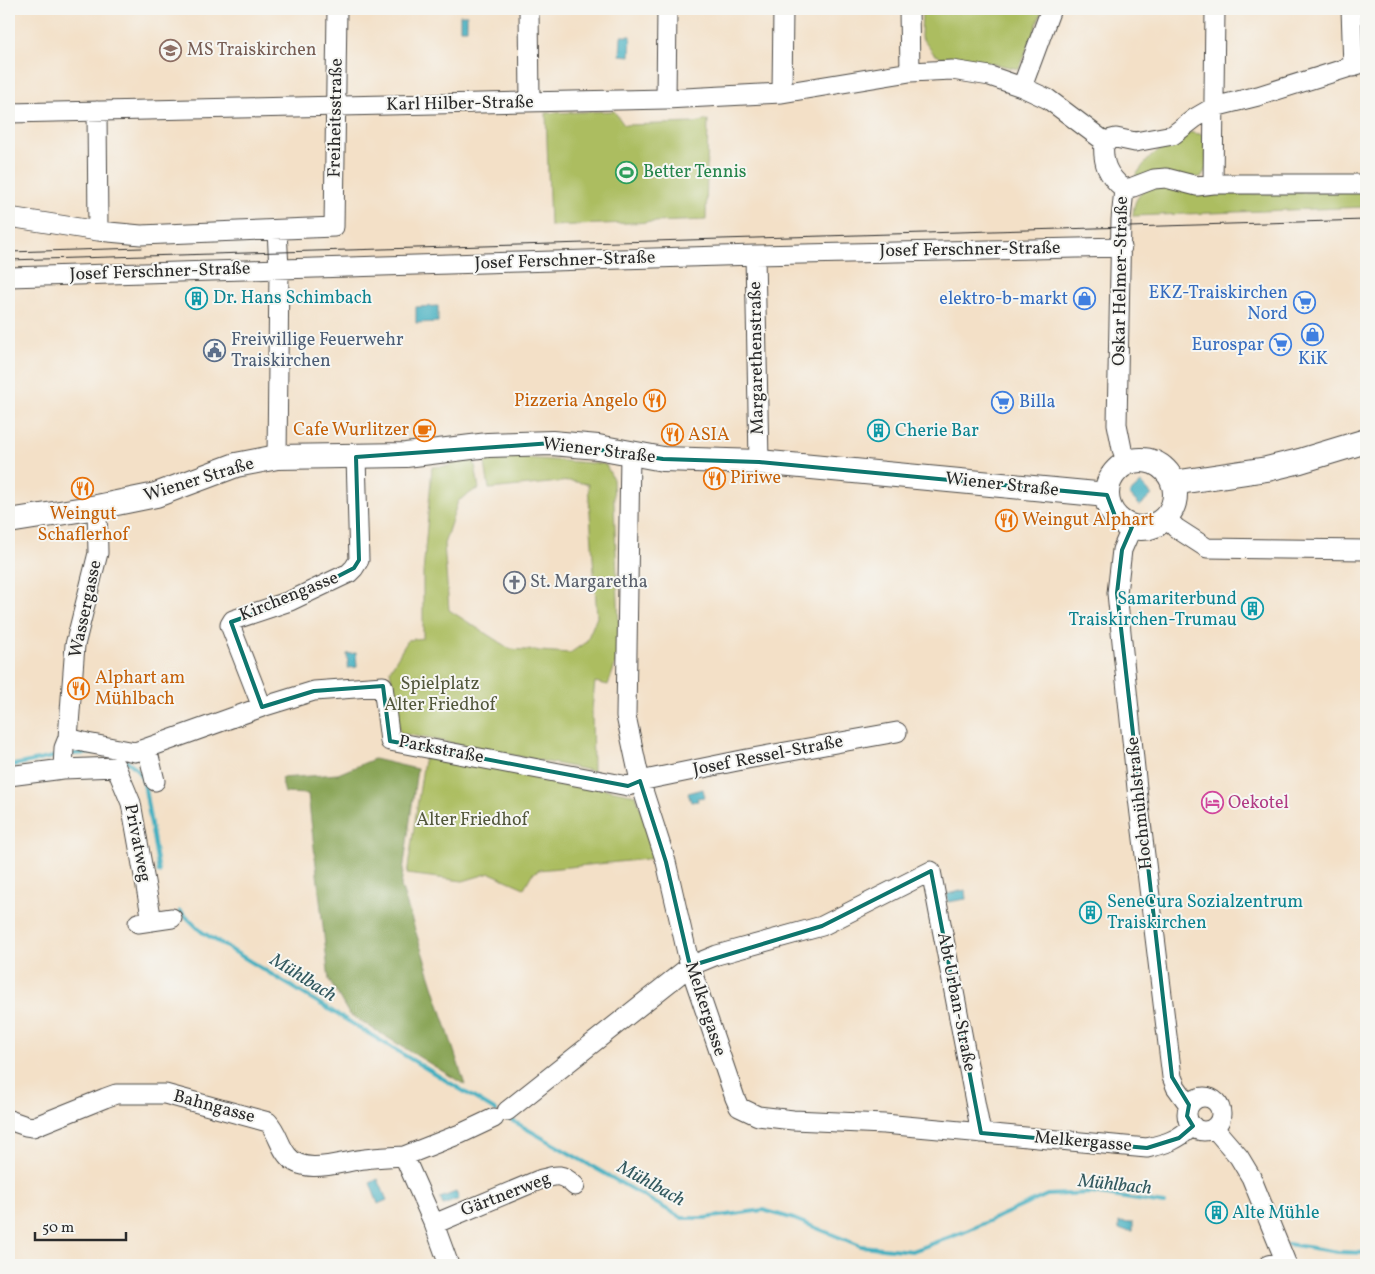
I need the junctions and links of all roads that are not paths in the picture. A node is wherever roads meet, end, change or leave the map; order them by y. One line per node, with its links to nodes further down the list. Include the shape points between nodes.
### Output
1 (337, 9): 15 (street, Freiheitsstraße)
2 (529, 9): 14 (street)
3 (666, 9): 13 (street)
4 (783, 9): 12 (street)
5 (909, 9): 10 (street)
6 (1051, 9): 11 (street)
7 (1215, 9): 16 (street)
8 (1351, 9): 9 (street)
9 (1360, 64): 16 (street)
10 (910, 72): 11 (street, via 952,70 990,76); 12 (street, Karl Hilber-Straße)
11 (1022, 87): 19 (street, via 1048,99)
12 (782, 93): 13 (street, Karl Hilber-Straße)
13 (666, 99): 14 (street, Karl Hilber-Straße)
14 (530, 102): 15 (street, Karl Hilber-Straße)
15 (335, 106): 17 (street, Karl Hilber-Straße); 25 (street, Freiheitsstraße, via 334,227)
16 (1214, 107): 19 (street, via 1173,135 1135,142 1116,138); 20 (street)
17 (97, 111): 18 (street, Karl Hilber-Straße); 24 (street)
18 (9, 113)
19 (1104, 141): 22 (street, Oskar Helmer-Straße, via 1102,157 1112,179)
20 (1212, 184): 21 (street); 22 (street, via 1197,186 1154,178)
21 (1366, 184)
22 (1124, 188): 26 (street, Oskar Helmer-Straße)
23 (9, 217): 24 (street)
24 (98, 230): 25 (street, via 141,235)
25 (278, 230): 28 (street)
26 (1122, 247): 27 (street, Josef Ferschner-Straße); 35 (street, Oskar Helmer-Straße, via 1117,424)
27 (755, 255): 28 (street, Josef Ferschner-Straße); 34 (street, Margarethenstraße)
28 (280, 269): 29 (street, Josef Ferschner-Straße); 32 (street)
29 (9, 276)
30 (1366, 441): 36 (main road, via 1267,468)
31 (630, 454): 33 (main road, Wiener Straße, via 552,443 488,445 406,455); 34 (main road, Wiener Straße, via 663,459); 49 (street, Melkergasse, via 626,716)
32 (277, 457): 33 (main road, Wiener Straße); 38 (main road, Wiener Straße, via 236,465 156,494)
33 (356, 457): 43 (street, Kirchengasse, via 359,560 354,568 290,601 231,622)
34 (759, 462): 37 (main road, Wiener Straße)
35 (1127, 463): 36 (main road, via 1151,462 1160,466); 37 (main road, via 1114,473)
36 (1173, 483): 39 (main road, via 1174,501)
37 (1107, 495): 41 (main road, via 1115,516)
38 (97, 508): 40 (main road, Wiener Straße); 46 (street, Wassergasse, via 98,553 75,645)
39 (1165, 517): 41 (main road, via 1150,526); 42 (street, via 1208,548)
40 (9, 521)
41 (1132, 527): 53 (street, Hochmühlstraße, via 1122,550 1117,593 1172,1077)
42 (1366, 550)
43 (262, 707): 45 (street, Parkstraße); 49 (street, Parkstraße, via 314,691 383,686 390,741 628,786)
44 (898, 732): 49 (street, Josef Ressel-Straße)
45 (147, 748): 46 (street, Parkstraße, via 135,752 87,743); 48 (street)
46 (65, 754): 47 (street); 51 (street, Privatweg, via 116,767 131,803 145,922)
47 (9, 776)
48 (155, 781)
49 (640, 782): 52 (street, Melkergasse, via 666,862)
50 (932, 871): 52 (street, Bahngasse, via 822,926); 57 (street, Abt Urban-Straße)
51 (172, 918)
52 (690, 966): 57 (street, Melkergasse, via 739,1107 758,1116 793,1120); 58 (street, Bahngasse, via 501,1114)
53 (1190, 1105): 55 (street, Hochmühlstraße, via 1187,1116); 56 (street, via 1203,1097 1214,1099 1222,1113)
54 (9, 1120): 58 (street, Bahngasse, via 33,1127 116,1094 165,1094 268,1122 286,1155 304,1166)
55 (1193, 1126): 56 (street, via 1203,1131); 57 (street, Melkergasse, via 1179,1138 1147,1148)
56 (1214, 1128): 61 (street, via 1252,1177)
57 (981, 1133)
58 (404, 1156): 60 (street)
59 (575, 1186): 60 (street, Gärtnerweg, via 566,1177 557,1175)
60 (434, 1224): 62 (street)
61 (1280, 1264)
62 (449, 1265)

